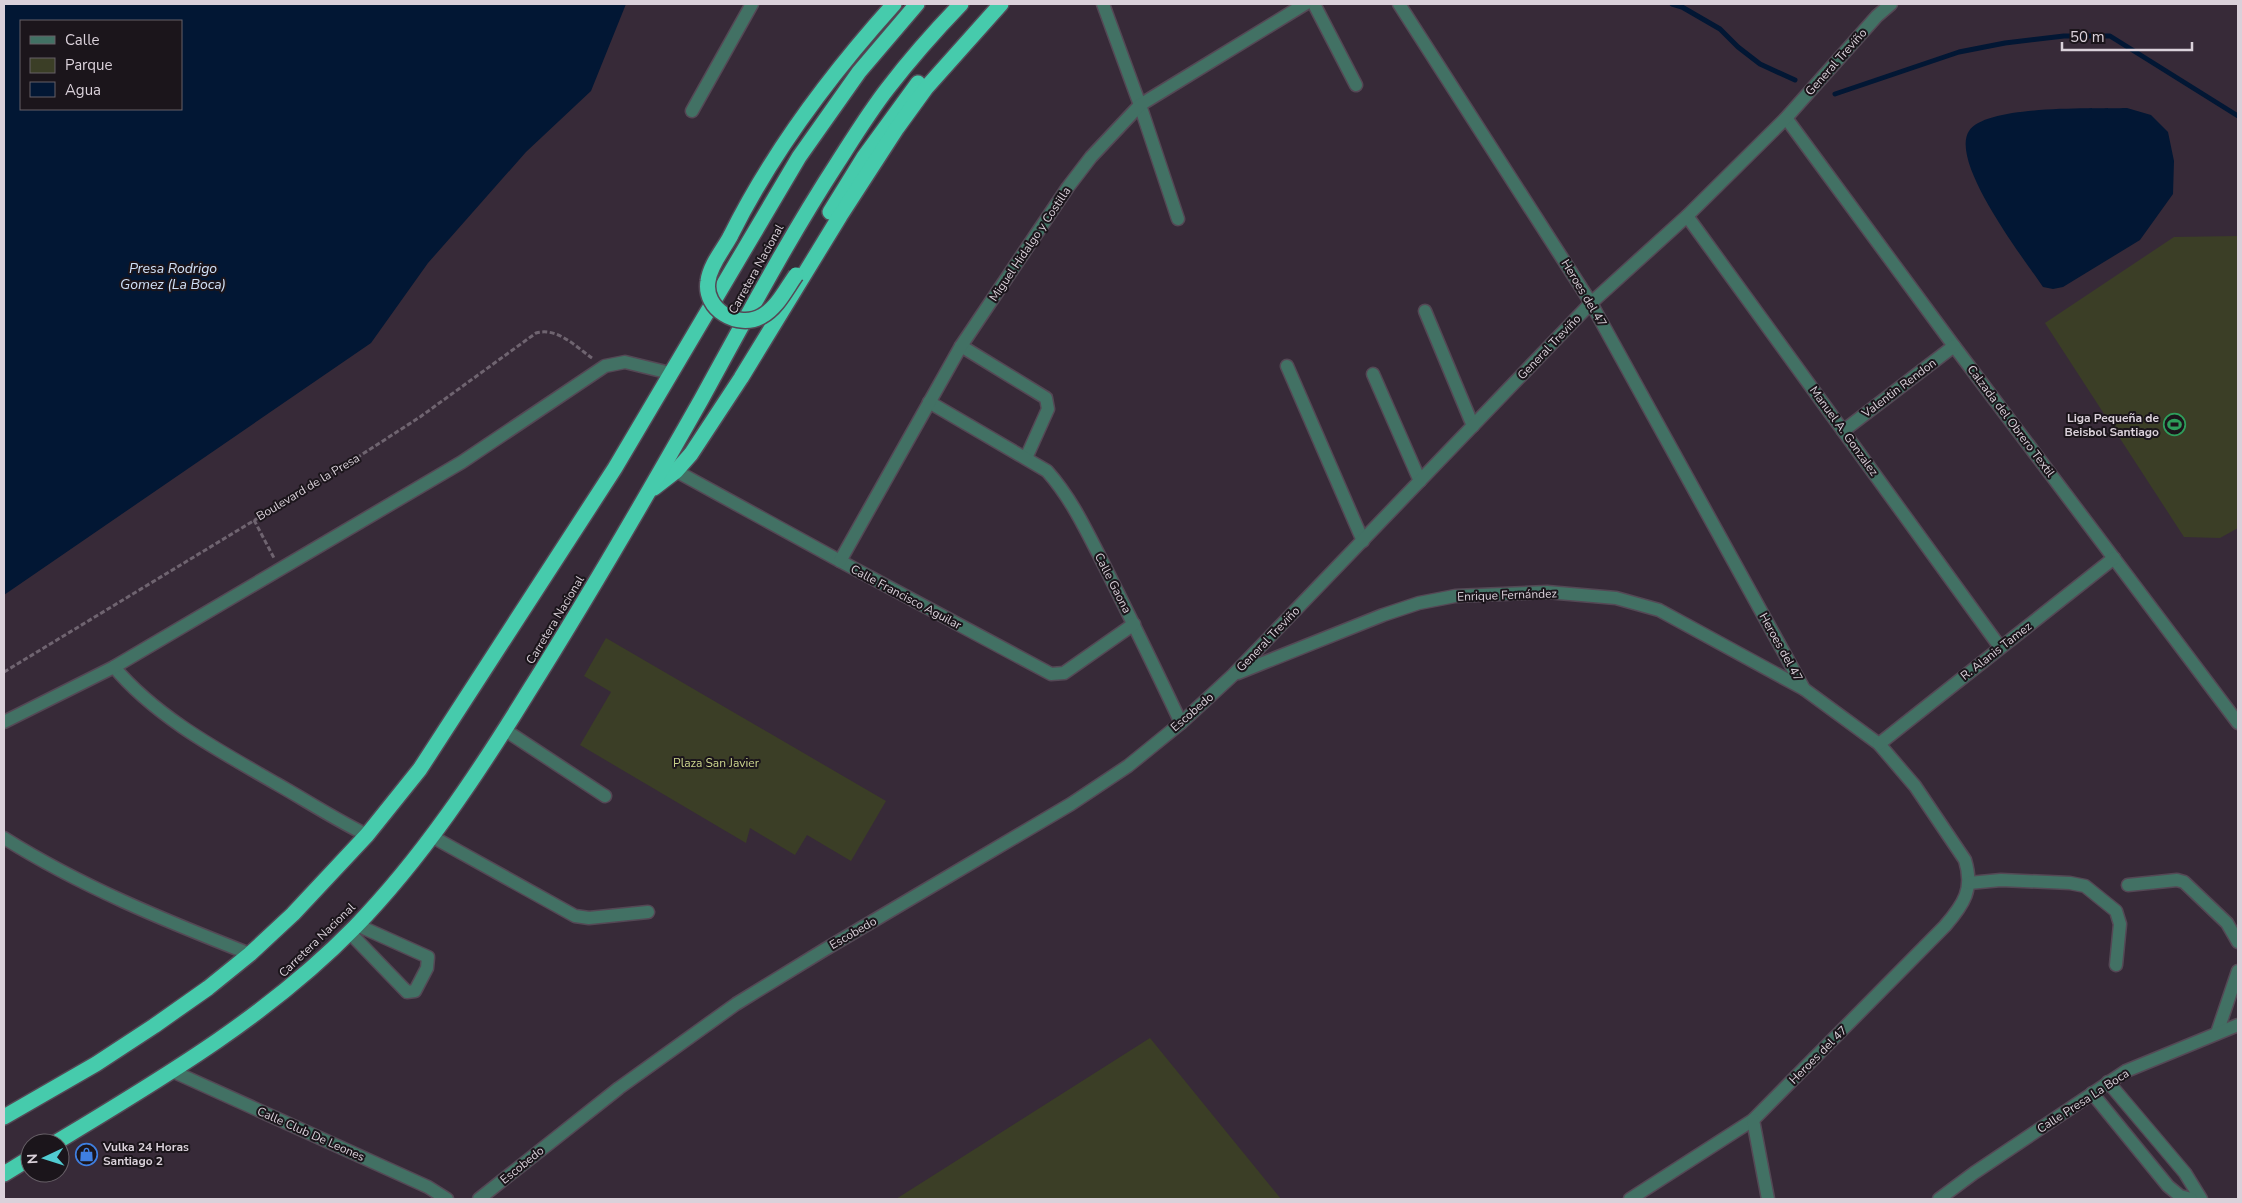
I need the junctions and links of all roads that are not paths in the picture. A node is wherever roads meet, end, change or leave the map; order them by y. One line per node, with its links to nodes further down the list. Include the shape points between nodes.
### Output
1 (894, 4): 4 (highway, bridge, via 830,78 794,129 730,237 708,281 708,298 718,310 742,321 751,321 760,318 776,304 890,120 923,77)
2 (917, 4): 23 (highway, Carretera Nacional, via 859,72 799,157)
3 (961, 4): 31 (highway, Carretera Nacional, via 886,90 807,210)
4 (989, 4)
5 (1001, 4): 29 (highway, via 926,88 897,128 741,378 691,454)
6 (1103, 4): 13 (street)
7 (1304, 4): 13 (street, Miguel Hidalgo y Costilla)
8 (1314, 4): 12 (street)
9 (1399, 4): 18 (street, Heroes del 47)
10 (1891, 4): 15 (street, General Treviño)
11 (750, 7): 14 (street)
12 (1356, 85)
13 (1140, 105): 17 (street); 20 (street, Miguel Hidalgo y Costilla, via 1068,187)
14 (692, 111)
15 (1786, 118): 16 (street, General Treviño); 21 (street, Calzada del Obrero Textil)
16 (1686, 216): 18 (street, General Treviño); 27 (street, Manuel A. Gonzalez)
17 (1178, 219)
18 (1591, 303): 26 (street, General Treviño); 39 (street, Heroes del 47)
19 (1425, 311): 26 (street)
20 (961, 346): 25 (street, Miguel Hidalgo y Costilla); 28 (street, via 1046,398 1048,410)
21 (1954, 346): 27 (street, Valentin Rendon); 33 (street, Calzada del Obrero Textil)
22 (1287, 366): 32 (street)
23 (670, 373): 37 (street, via 625,362 605,366 462,462); 46 (highway, Carretera Nacional, via 615,468 464,704 420,768)
24 (1373, 374): 30 (street)
25 (929, 402): 28 (street, Calle Gaona); 34 (street, Miguel Hidalgo y Costilla)
26 (1473, 426): 30 (street, General Treviño)
27 (1843, 431): 36 (street, Manuel A. Gonzalez)
28 (1026, 458): 35 (street, Calle Gaona, via 1047,471 1074,507)
29 (676, 471): 31 (highway); 34 (street, Calle Francisco Aguilar)
30 (1420, 481): 32 (street, General Treviño)
31 (651, 490): 43 (highway, Carretera Nacional)
32 (1362, 541): 38 (street, General Treviño)
33 (2114, 558): 36 (street, R. Alanis Tamez); 42 (street, Calzada del Obrero Textil)
34 (840, 561): 35 (street, Calle Francisco Aguilar, via 1051,674 1064,673)
35 (1134, 624): 41 (street, Calle Gaona)
36 (2000, 647): 44 (street, R. Alanis Tamez)
37 (114, 667): 40 (street); 46 (street, via 142,696 199,738)
38 (1233, 675): 39 (street, Enrique Fernández, via 1419,603 1455,596 1547,592 1616,598 1659,610); 41 (street, Escobedo)
39 (1804, 689): 44 (street, Heroes del 47)
40 (4, 722)
41 (1181, 723): 70 (street, Escobedo, via 1128,766 1071,804 736,1004 619,1088)
42 (2238, 723)
43 (505, 730): 45 (street); 47 (highway, Carretera Nacional)
44 (1879, 744): 49 (street, Heroes del 47, via 1915,786 1956,846 1965,860)
45 (605, 796)
46 (366, 835): 54 (highway, Carretera Nacional, via 293,914)
47 (431, 836): 51 (street, via 575,916 589,918); 52 (highway, Carretera Nacional)
48 (4, 838): 54 (street, via 112,895)
49 (1969, 883): 55 (street, via 2001,880 2085,886 2116,911 2120,924); 63 (street, Heroes del 47, via 1960,907 1945,926)
50 (2128, 885): 53 (street, via 2184,882 2227,923)
51 (648, 912)
52 (353, 929): 52 (street, via 428,957 415,991 407,992); 59 (highway, Carretera Nacional, via 285,992 214,1045)
53 (2238, 942)
54 (250, 954): 62 (highway, Carretera Nacional, via 154,1026)
55 (2116, 965)
56 (2238, 971): 58 (street)
57 (2238, 1025): 58 (street, Calle Presa La Boca)
58 (2217, 1033): 60 (street, Calle Presa La Boca, via 2144,1062)
59 (172, 1071): 64 (highway, Carretera Nacional); 69 (street, Calle Club De Leones, via 428,1186)
60 (2108, 1082): 61 (street, Calle Presa La Boca); 67 (street)
61 (2092, 1093): 68 (street, via 2168,1186); 73 (street, Calle Presa La Boca)
62 (4, 1117)
63 (1754, 1120): 71 (street, Heroes del 47); 72 (street)
64 (70, 1134)
65 (20, 1164): 66 (highway)
66 (4, 1174)
67 (2193, 1184): 68 (street); 74 (street)
68 (2182, 1198)
69 (447, 1199)
70 (479, 1199)
71 (1630, 1199)
72 (1768, 1199)
73 (1939, 1199)
74 (2201, 1199)

